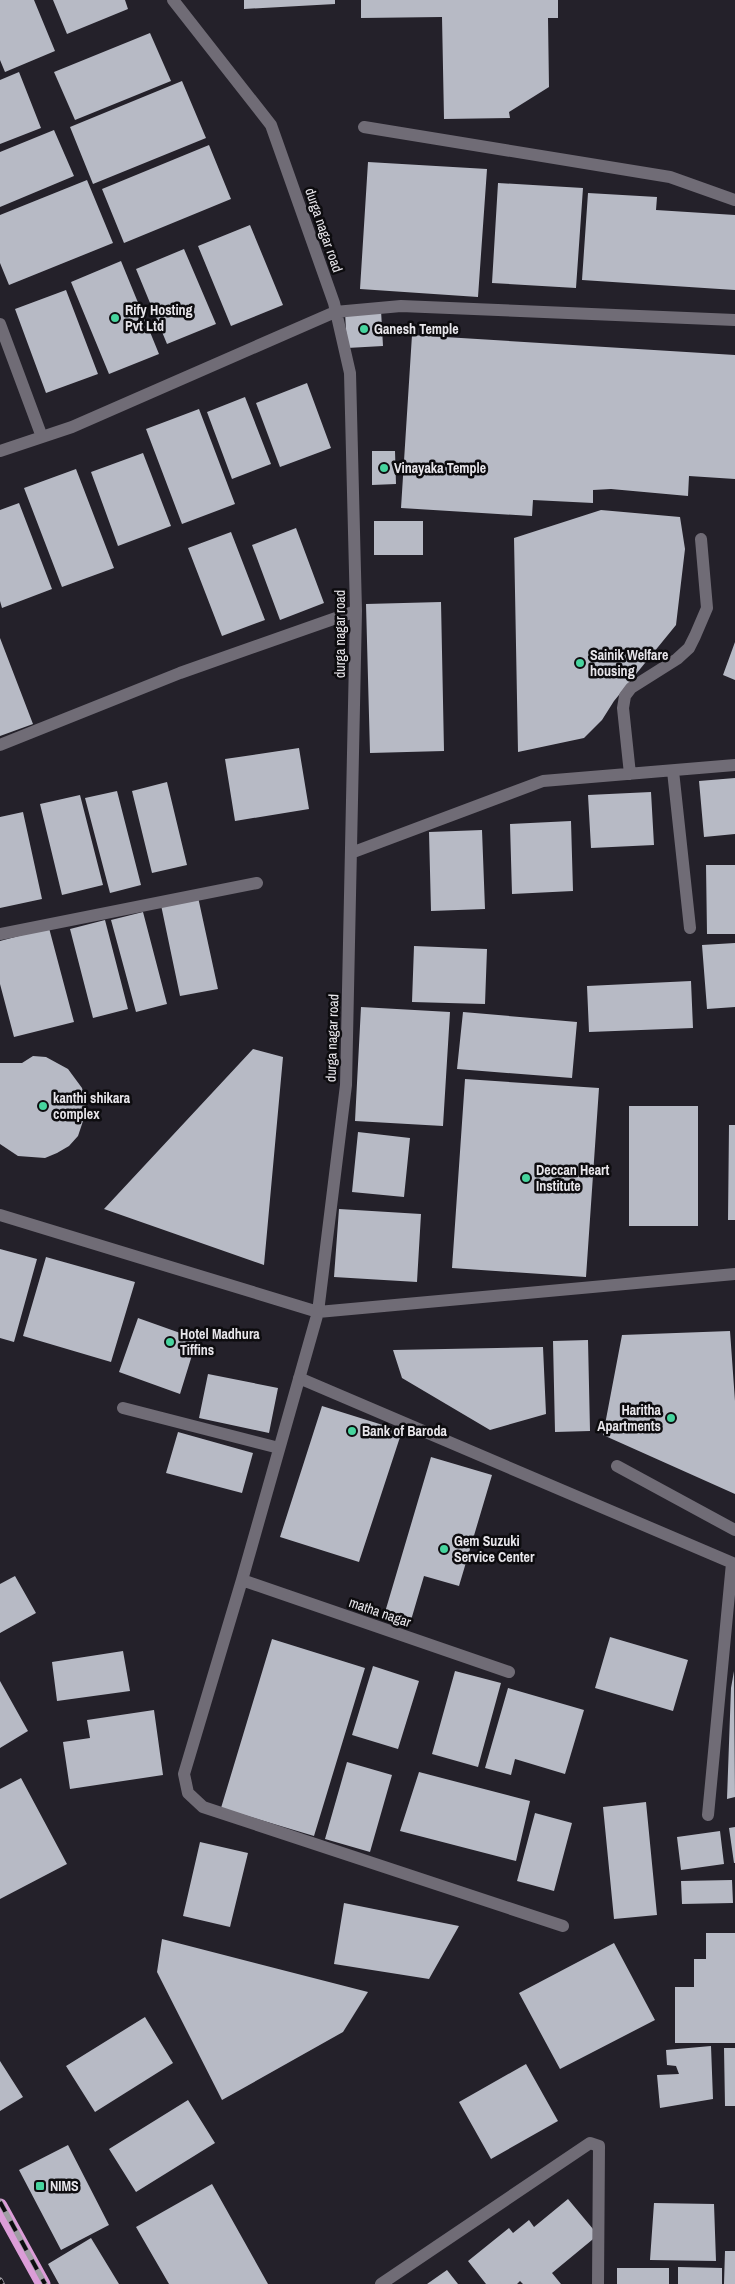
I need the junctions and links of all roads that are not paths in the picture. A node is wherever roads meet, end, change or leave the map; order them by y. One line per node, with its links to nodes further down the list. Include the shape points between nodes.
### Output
1 (173, 0): 4 (street, durga nagar road, via 272,125)
2 (364, 127): 3 (street, via 670,177)
3 (735, 200)
4 (335, 312): 5 (street, via 401,306); 7 (street, via 72,427); 10 (street, durga nagar road, via 350,372)
5 (735, 320)
6 (0, 324): 7 (street)
7 (42, 437): 8 (street)
8 (0, 451)
9 (701, 539): 14 (street, via 707,608 695,636 689,648 677,659 631,688 625,696 623,708)
10 (356, 611): 11 (street, via 180,673); 15 (street, durga nagar road)
11 (0, 745)
12 (735, 765): 13 (street)
13 (673, 771): 14 (street); 17 (street)
14 (630, 774): 15 (street, via 543,781)
15 (351, 852): 21 (street, durga nagar road, via 346,1085)
16 (257, 882): 18 (street)
17 (690, 928)
18 (0, 934)
19 (0, 1215): 21 (street)
20 (735, 1274): 21 (street)
21 (318, 1312): 22 (street, durga nagar road)
22 (299, 1378): 24 (street, durga nagar road); 27 (street)
23 (123, 1408): 24 (street)
24 (279, 1448): 28 (street, durga nagar road)
25 (617, 1466): 26 (street)
26 (735, 1530)
27 (733, 1563): 30 (street)
28 (242, 1580): 29 (street, matha nagar); 31 (street, durga nagar road, via 184,1774 188,1793 203,1807)
29 (509, 1672)
30 (708, 1816)
31 (563, 1926)
32 (0, 2206): 33 (highway)
33 (43, 2284)
34 (381, 2284): 35 (street, via 590,2144 599,2146)
35 (598, 2284)

